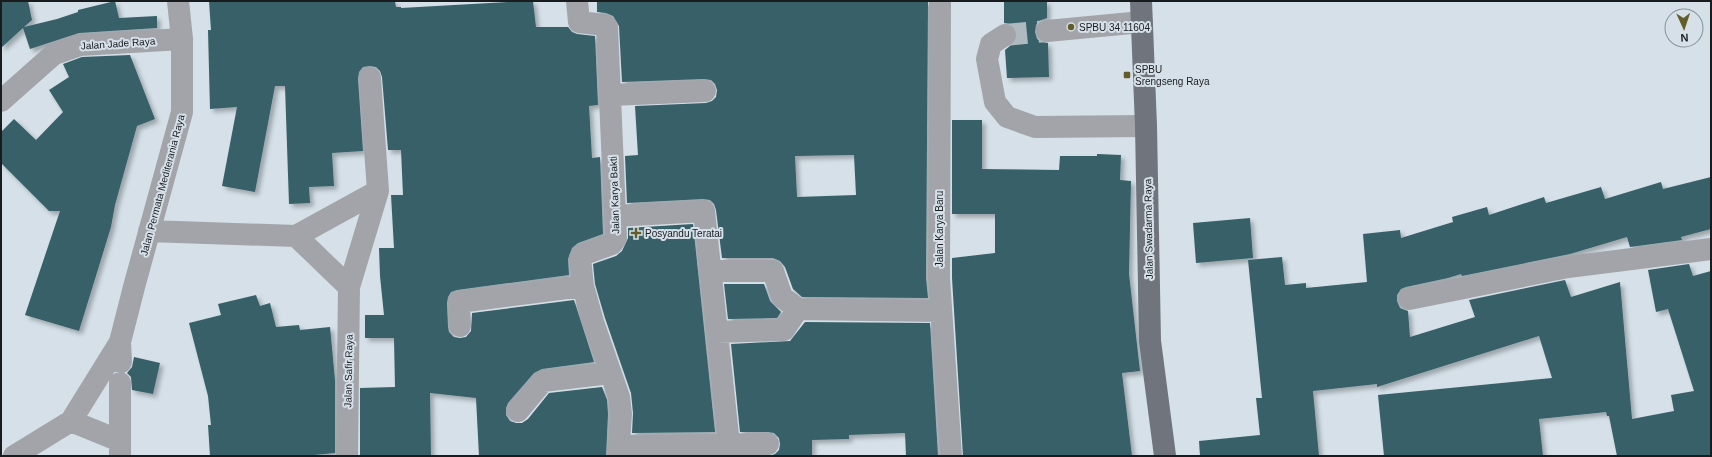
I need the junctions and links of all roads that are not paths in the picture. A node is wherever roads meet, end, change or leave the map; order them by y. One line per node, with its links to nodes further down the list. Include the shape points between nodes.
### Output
1 (178, 1): 7 (street, Jalan Permata Mediterania Raya)
2 (577, 1): 10 (street, Jalan Karya Bakti, via 579,22 607,27)
3 (940, 1): 23 (street, Jalan Karya Baru, via 939,270)
4 (1142, 12): 5 (street); 12 (main road, Jalan Swadarma Raya)
5 (1047, 31)
6 (1005, 35): 12 (street, via 991,44 987,59 995,102 1007,117 1035,127)
7 (182, 39): 11 (street, Jalan Jade Raya, via 80,45 54,54); 15 (street, Jalan Permata Mediterania Raya, via 182,112)
8 (370, 78): 13 (street, Jalan Safir Raya)
9 (705, 91): 10 (street)
10 (611, 95): 14 (street, Jalan Karya Bakti)
11 (1, 101)
12 (1146, 126): 37 (main road, Jalan Swadarma Raya, via 1150,341)
13 (378, 191): 16 (street); 20 (street, Jalan Safir Raya)
14 (615, 216): 18 (street, via 704,211); 19 (street, Jalan Karya Bakti, via 616,238 612,244 581,256)
15 (150, 231): 16 (street); 26 (street, Jalan Permata Mediterania Raya)
16 (296, 236): 20 (street)
17 (1711, 249): 21 (street, via 1568,266)
18 (710, 271): 22 (street, via 773,271 782,297); 25 (street)
19 (583, 286): 24 (street, via 459,302); 27 (street, Jalan Karya Bakti, via 592,322)
20 (349, 287): 35 (street, Jalan Safir Raya)
21 (1409, 299)
22 (798, 309): 23 (street); 25 (street, via 784,330)
23 (942, 311): 36 (street, Jalan Karya Baru)
24 (460, 326)
25 (717, 332): 31 (street)
26 (120, 362): 29 (street, Jalan Permata Mediterania Raya); 32 (street, Jalan Permata Mediterania Raya)
27 (610, 373): 28 (street, via 543,381); 33 (street, Jalan Karya Bakti, via 619,397 621,414)
28 (518, 412)
29 (71, 421): 32 (street, Jalan Permata Mediterania Raya); 34 (street, Jalan Permata Mediterania Raya)
30 (768, 444): 31 (street)
31 (729, 445): 33 (street)
32 (120, 448)
33 (618, 451)
34 (14, 456)
35 (347, 456)
36 (951, 456)
37 (1165, 456)

